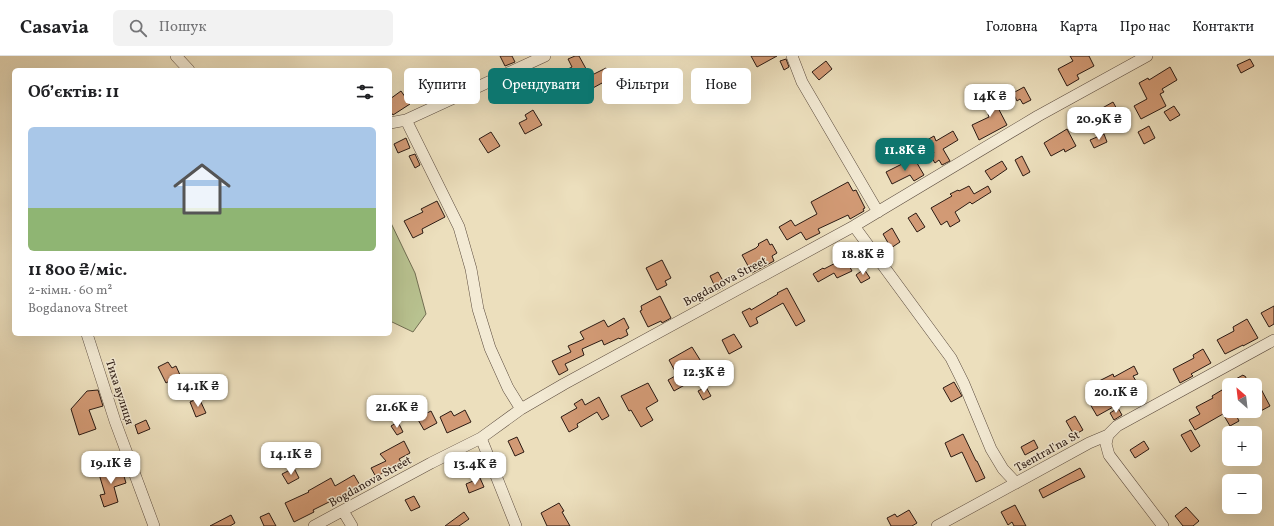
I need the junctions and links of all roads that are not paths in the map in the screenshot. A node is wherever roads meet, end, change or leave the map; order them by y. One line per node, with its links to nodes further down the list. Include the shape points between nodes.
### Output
1 (176, 56): 5 (street)
2 (545, 56): 6 (street)
3 (792, 56): 8 (street, via 802,82)
4 (1147, 56): 8 (street, Bogdanova Street, via 1038,116)
5 (187, 68)
6 (406, 120): 7 (street); 12 (street, via 459,227 471,269 478,310 490,348)
7 (392, 123)
8 (878, 212): 9 (street, Bogdanova Street)
9 (854, 226): 12 (street, Bogdanova Street, via 628,348); 15 (street, via 951,358 992,449 1003,469)
10 (88, 336): 17 (street, Тиха вулиця, via 115,421)
11 (1274, 340): 13 (street, Tsentral'na St, via 1117,426)
12 (521, 410): 14 (street, Bogdanova Street)
13 (1108, 435): 15 (street, Tsentral'na St); 22 (street, via 1106,444 1109,455)
14 (480, 438): 16 (street, Bogdanova Street); 20 (street)
15 (1016, 483): 21 (street, Tsentral'na St)
16 (343, 511): 18 (street, Bogdanova Street); 19 (street)
17 (154, 526)
18 (314, 526)
19 (352, 526)
20 (516, 526)
21 (937, 526)
22 (1163, 526)

